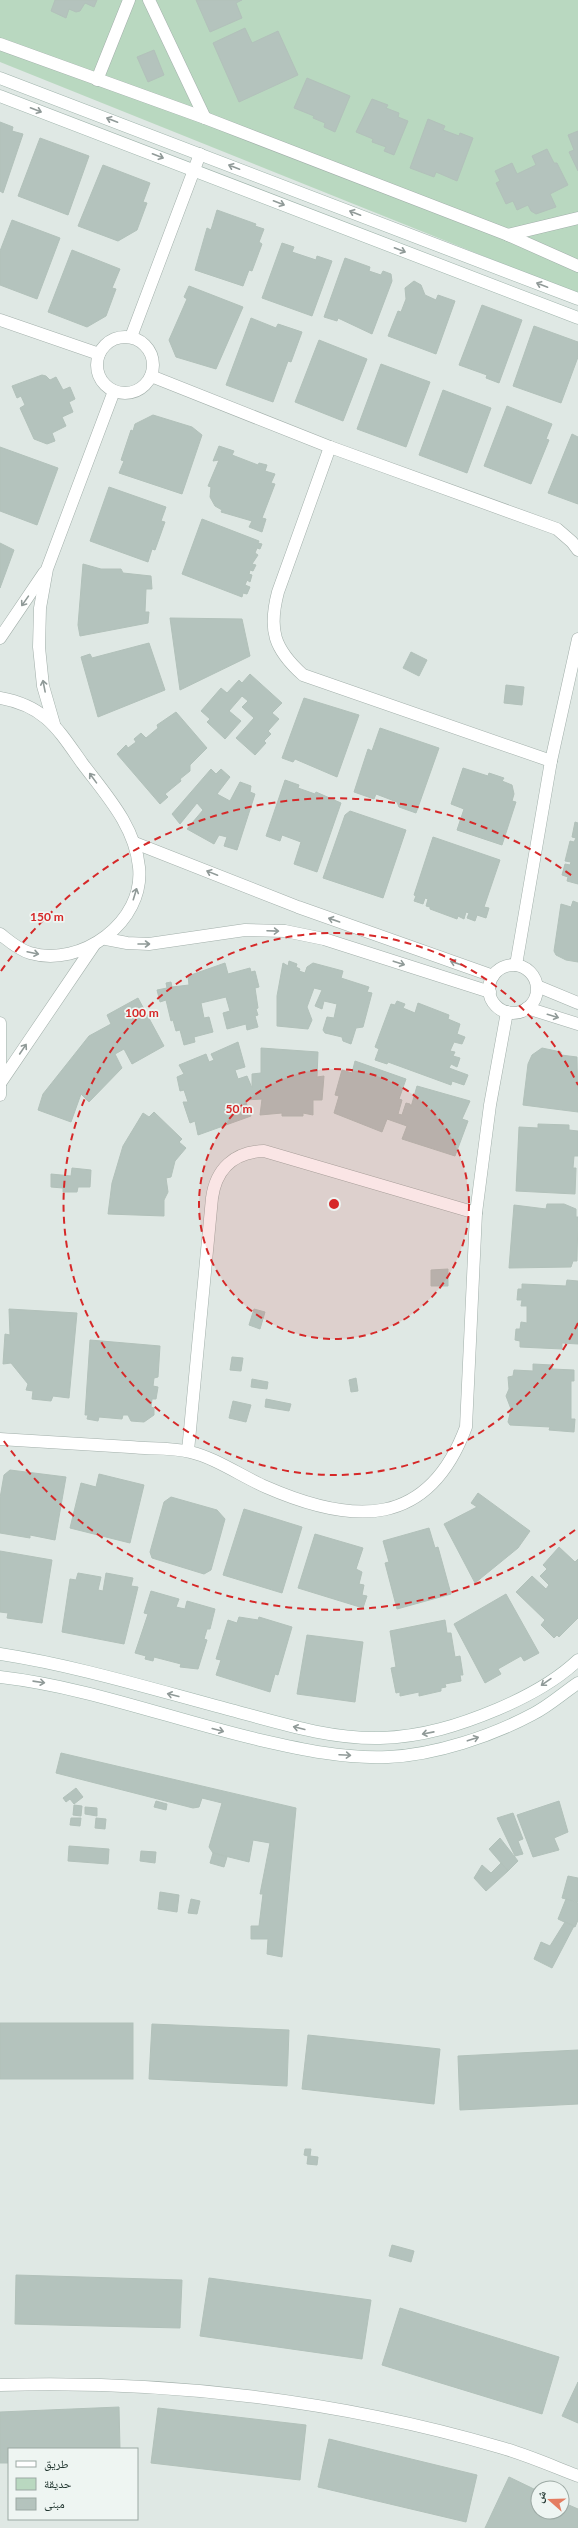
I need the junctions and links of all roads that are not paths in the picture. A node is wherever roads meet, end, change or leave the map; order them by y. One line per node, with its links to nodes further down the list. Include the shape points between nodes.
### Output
1 (129, 0): 5 (street)
2 (149, 0): 7 (street)
3 (0, 44): 5 (street)
4 (0, 78): 8 (street, one-way to 4)
5 (97, 80): 7 (street)
6 (0, 96): 9 (street, one-way to 9)
7 (205, 118): 11 (street)
8 (200, 154): 9 (street); 13 (street, one-way to 8)
9 (195, 170): 14 (street, one-way to 14); 16 (street)
10 (578, 218): 11 (street)
11 (508, 235): 12 (street)
12 (578, 266)
13 (578, 299)
14 (578, 318)
15 (0, 320): 17 (street)
16 (130, 337): 17 (street, via 118,337 110,341); 18 (street, via 150,350 154,367)
17 (99, 354): 19 (street, via 97,372 106,387)
18 (151, 376): 19 (street, via 147,384 132,393); 20 (street)
19 (114, 392): 22 (street)
20 (330, 447): 21 (street, via 557,530); 27 (street, via 272,615 275,638 286,660 304,675)
21 (578, 550)
22 (47, 569): 23 (street, one-way to 23); 26 (street, one-way to 22, via 43,686 39,647 40,608)
23 (0, 638)
24 (578, 639): 27 (street)
25 (0, 698): 26 (street, via 22,704)
26 (54, 724): 28 (street, one-way to 26, via 124,819)
27 (551, 761): 32 (street)
28 (135, 843): 30 (street, one-way to 28, via 124,919 136,895 140,869); 33 (street, one-way to 28, via 298,907)
29 (0, 934): 31 (street, one-way to 31, via 14,945 31,953 57,956)
30 (106, 939): 31 (street); 35 (street, one-way to 35, via 149,944 245,930 285,931 324,940)
31 (94, 945): 41 (street, one-way to 31)
32 (516, 965): 33 (street, via 499,969); 34 (street, via 528,970 536,980)
33 (493, 976): 35 (street)
34 (537, 986): 36 (street); 37 (street, via 535,998)
35 (490, 992): 38 (street, via 495,1005)
36 (578, 1003)
37 (527, 1008): 38 (street, via 521,1012); 40 (street, one-way to 40)
38 (507, 1012): 43 (street, via 490,1105)
39 (0, 1023): 41 (street)
40 (578, 1024)
41 (1, 1082): 42 (street)
42 (0, 1095)
43 (476, 1213): 45 (street, via 466,1428 456,1454 439,1477 413,1500 392,1508 364,1513 337,1510 310,1504 267,1487); 45 (street, via 264,1151 245,1154 228,1163 217,1179 212,1198)
44 (0, 1439): 45 (street)
45 (188, 1451)
46 (0, 1654): 47 (street, one-way to 46, via 523,1698 485,1715 450,1728 380,1738 309,1731 48,1663)
47 (578, 1660)
48 (0, 1677): 49 (street, one-way to 49, via 43,1682 314,1753 389,1757 451,1747 493,1733 534,1714)
49 (578, 1683)
50 (0, 2385): 51 (street, via 42,2384 199,2390 350,2410 499,2447)
51 (578, 2476)

